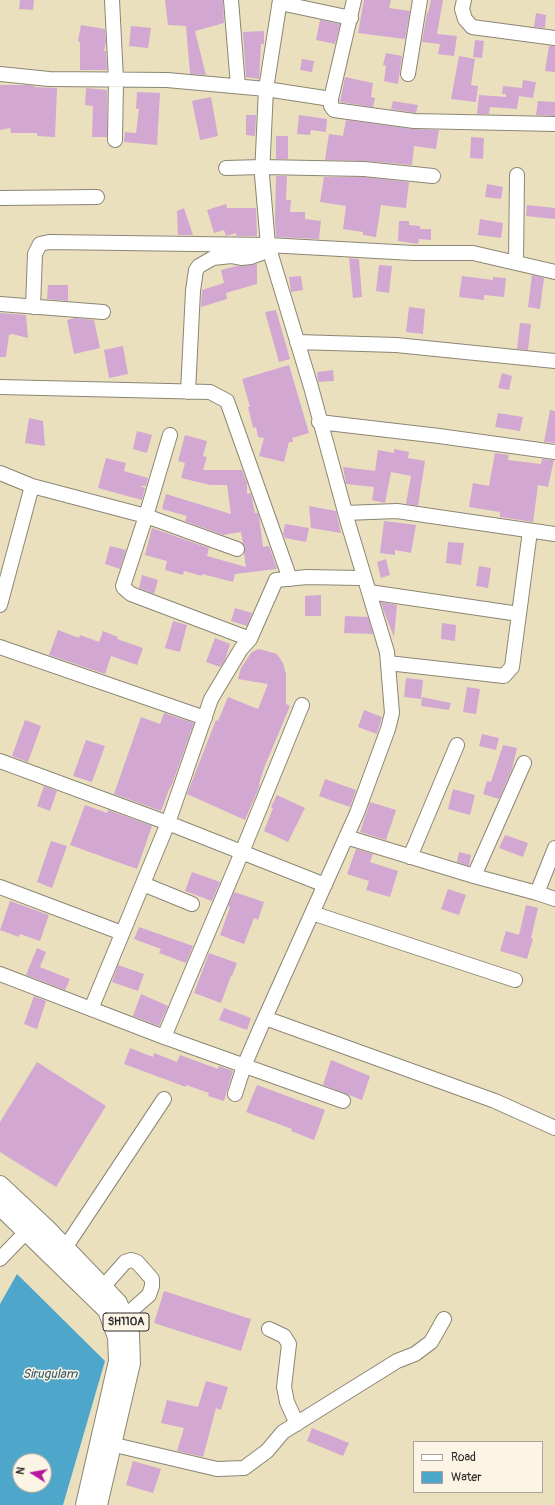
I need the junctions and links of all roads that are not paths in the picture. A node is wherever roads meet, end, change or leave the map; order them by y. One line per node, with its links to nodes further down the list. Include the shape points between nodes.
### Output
1 (112, 0): 11 (street)
2 (231, 0): 12 (street)
3 (354, 0): 7 (street)
4 (420, 0): 10 (street)
5 (464, 0): 8 (street, via 462,9 465,19 472,27)
6 (280, 2): 7 (street); 13 (street)
7 (351, 18): 14 (street)
8 (555, 38)
9 (0, 74): 11 (street, via 49,79)
10 (408, 74)
11 (116, 80): 12 (street, via 167,80); 16 (street)
12 (238, 86): 13 (street)
13 (266, 89): 14 (street); 17 (street)
14 (331, 99): 15 (street, via 334,110 414,122)
15 (555, 124)
16 (115, 140)
17 (262, 167): 18 (street); 20 (street, via 364,170); 23 (street)
18 (226, 168)
19 (517, 175): 24 (street)
20 (433, 176)
21 (97, 197): 22 (street)
22 (0, 198)
23 (269, 247): 24 (street, via 473,253); 27 (street, via 67,242 40,244 35,254); 29 (street); 32 (street, via 251,257 213,258 196,270)
24 (516, 262): 25 (street)
25 (555, 272)
26 (0, 304): 27 (street)
27 (34, 307): 28 (street)
28 (103, 312)
29 (297, 342): 30 (street, via 396,345); 33 (street)
30 (555, 361)
31 (0, 387): 32 (street)
32 (188, 392): 44 (street, via 210,392 227,401)
33 (319, 422): 35 (street); 38 (street)
34 (170, 435): 39 (street)
35 (555, 452)
36 (0, 473): 37 (street)
37 (32, 486): 39 (street); 46 (street)
38 (345, 513): 40 (street, via 397,511); 43 (street)
39 (146, 516): 42 (street); 48 (street, via 124,588 131,594)
40 (530, 531): 41 (street); 47 (street)
41 (555, 534)
42 (238, 549)
43 (364, 577): 44 (street); 45 (street)
44 (290, 579): 48 (street, via 276,580)
45 (369, 592): 47 (street); 50 (street, via 387,652)
46 (0, 605)
47 (519, 614): 50 (street, via 512,667 504,676)
48 (250, 640): 52 (street, via 241,649 211,699)
49 (0, 647): 52 (street)
50 (388, 664): 57 (street, via 392,713)
51 (302, 705): 59 (street)
52 (204, 718): 56 (street)
53 (457, 745): 60 (street)
54 (0, 761): 56 (street)
55 (524, 763): 61 (street)
56 (168, 822): 59 (street); 62 (street)
57 (346, 837): 60 (street); 63 (street)
58 (555, 848): 65 (street)
59 (242, 852): 63 (street); 74 (street)
60 (410, 857): 61 (street)
61 (474, 876): 65 (street)
62 (143, 884): 67 (street); 69 (street)
63 (325, 886): 68 (street)
64 (0, 887): 69 (street)
65 (537, 893): 66 (street)
66 (555, 898)
67 (192, 904)
68 (312, 913): 71 (street); 73 (street)
69 (122, 933): 72 (street)
70 (0, 974): 72 (street)
71 (515, 980)
72 (92, 1009): 74 (street)
73 (265, 1018): 75 (street); 79 (street, via 495,1100)
74 (164, 1037): 75 (street)
75 (244, 1066): 76 (street); 78 (street)
76 (235, 1094)
77 (164, 1099): 83 (street)
78 (343, 1101)
79 (555, 1128)
80 (0, 1185): 83 (main road, SH110A)
81 (0, 1206): 82 (main road, SH110A)
82 (27, 1231): 84 (street); 90 (main road, SH110A, via 107,1310 117,1337 118,1361)
83 (65, 1248): 85 (main road, SH110A)
84 (0, 1259)
85 (103, 1287): 86 (main road, SH110A, via 118,1303); 86 (street, via 125,1262 131,1260 137,1262 152,1279 149,1295)
86 (124, 1317): 90 (main road, SH110A, via 130,1334 131,1363)
87 (444, 1319): 89 (street, via 431,1342 415,1354 397,1361)
88 (269, 1329): 89 (street, via 284,1336 289,1344 284,1387)
89 (296, 1424): 90 (street, via 283,1432 267,1451 244,1468 230,1470 217,1470)
90 (106, 1443): 91 (main road, SH110A); 92 (main road, SH110A)
91 (85, 1505)
92 (98, 1505)

